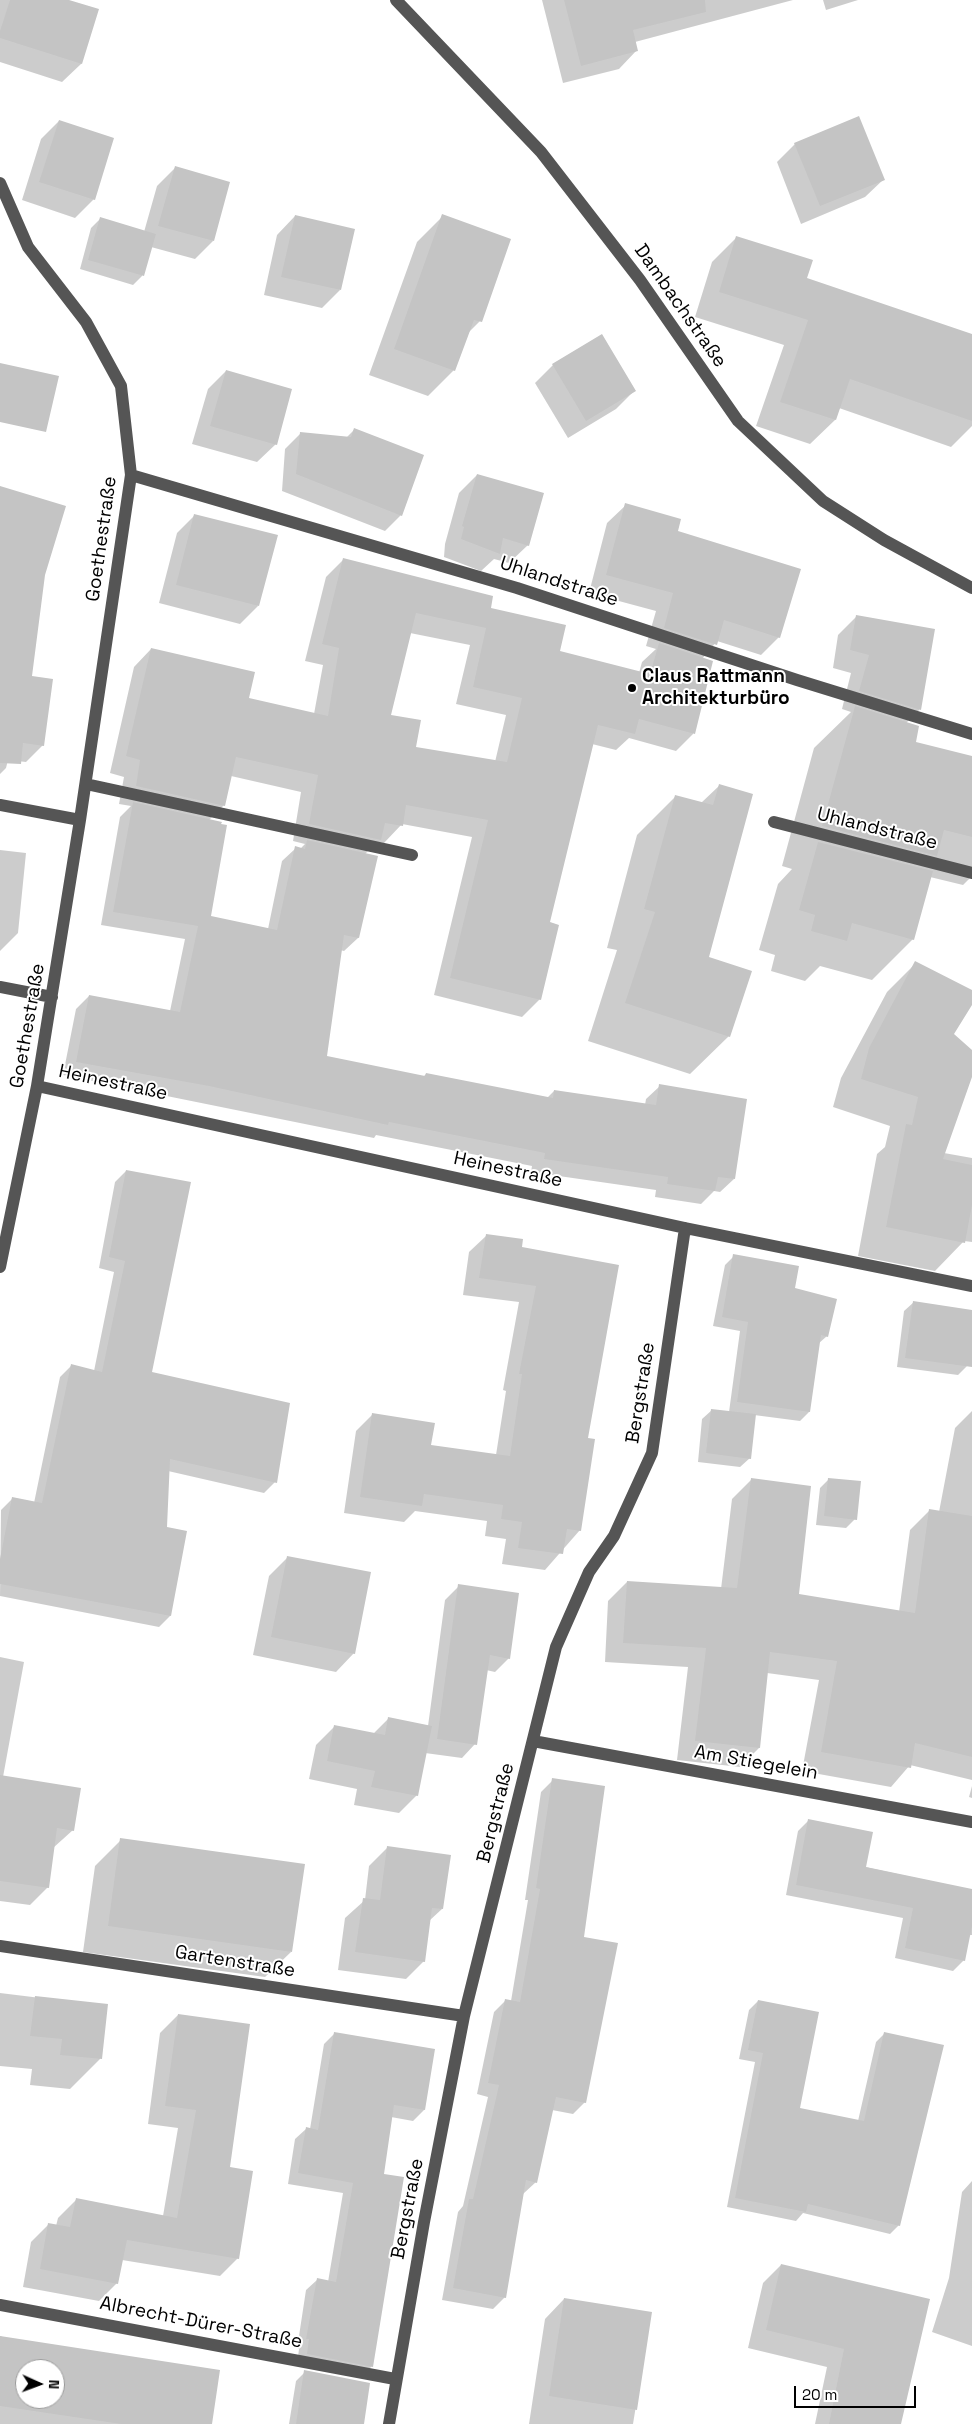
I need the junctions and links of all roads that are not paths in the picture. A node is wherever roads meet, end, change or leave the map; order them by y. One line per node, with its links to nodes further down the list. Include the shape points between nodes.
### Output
1 (396, 0): 4 (street, Dambachstraße, via 541,152 640,280 738,421 823,501 884,540)
2 (0, 183): 3 (street, Goethestraße, via 28,247 86,322 121,386)
3 (131, 475): 5 (street, Uhlandstraße, via 517,588); 6 (street, Goethestraße)
4 (972, 588)
5 (972, 734)
6 (86, 784): 8 (street, Goethestraße); 10 (street)
7 (0, 805): 8 (street)
8 (80, 820): 13 (street, Goethestraße)
9 (774, 822): 11 (street, Uhlandstraße)
10 (412, 855)
11 (972, 873)
12 (0, 987): 13 (street)
13 (52, 996): 14 (street, Goethestraße)
14 (37, 1086): 15 (street, Heinestraße); 16 (street, Goethestraße)
15 (686, 1228): 17 (street, Heinestraße); 18 (street, Bergstraße, via 652,1453 614,1536 589,1572 556,1646)
16 (0, 1267)
17 (972, 1286)
18 (533, 1741): 19 (street, Am Stiegelein); 21 (street, Bergstraße)
19 (972, 1822)
20 (0, 1946): 21 (street, Gartenstraße)
21 (464, 2016): 23 (street, Bergstraße)
22 (0, 2304): 23 (street, Albrecht-Dürer-Straße)
23 (395, 2379): 24 (street, Bergstraße)
24 (389, 2424)

